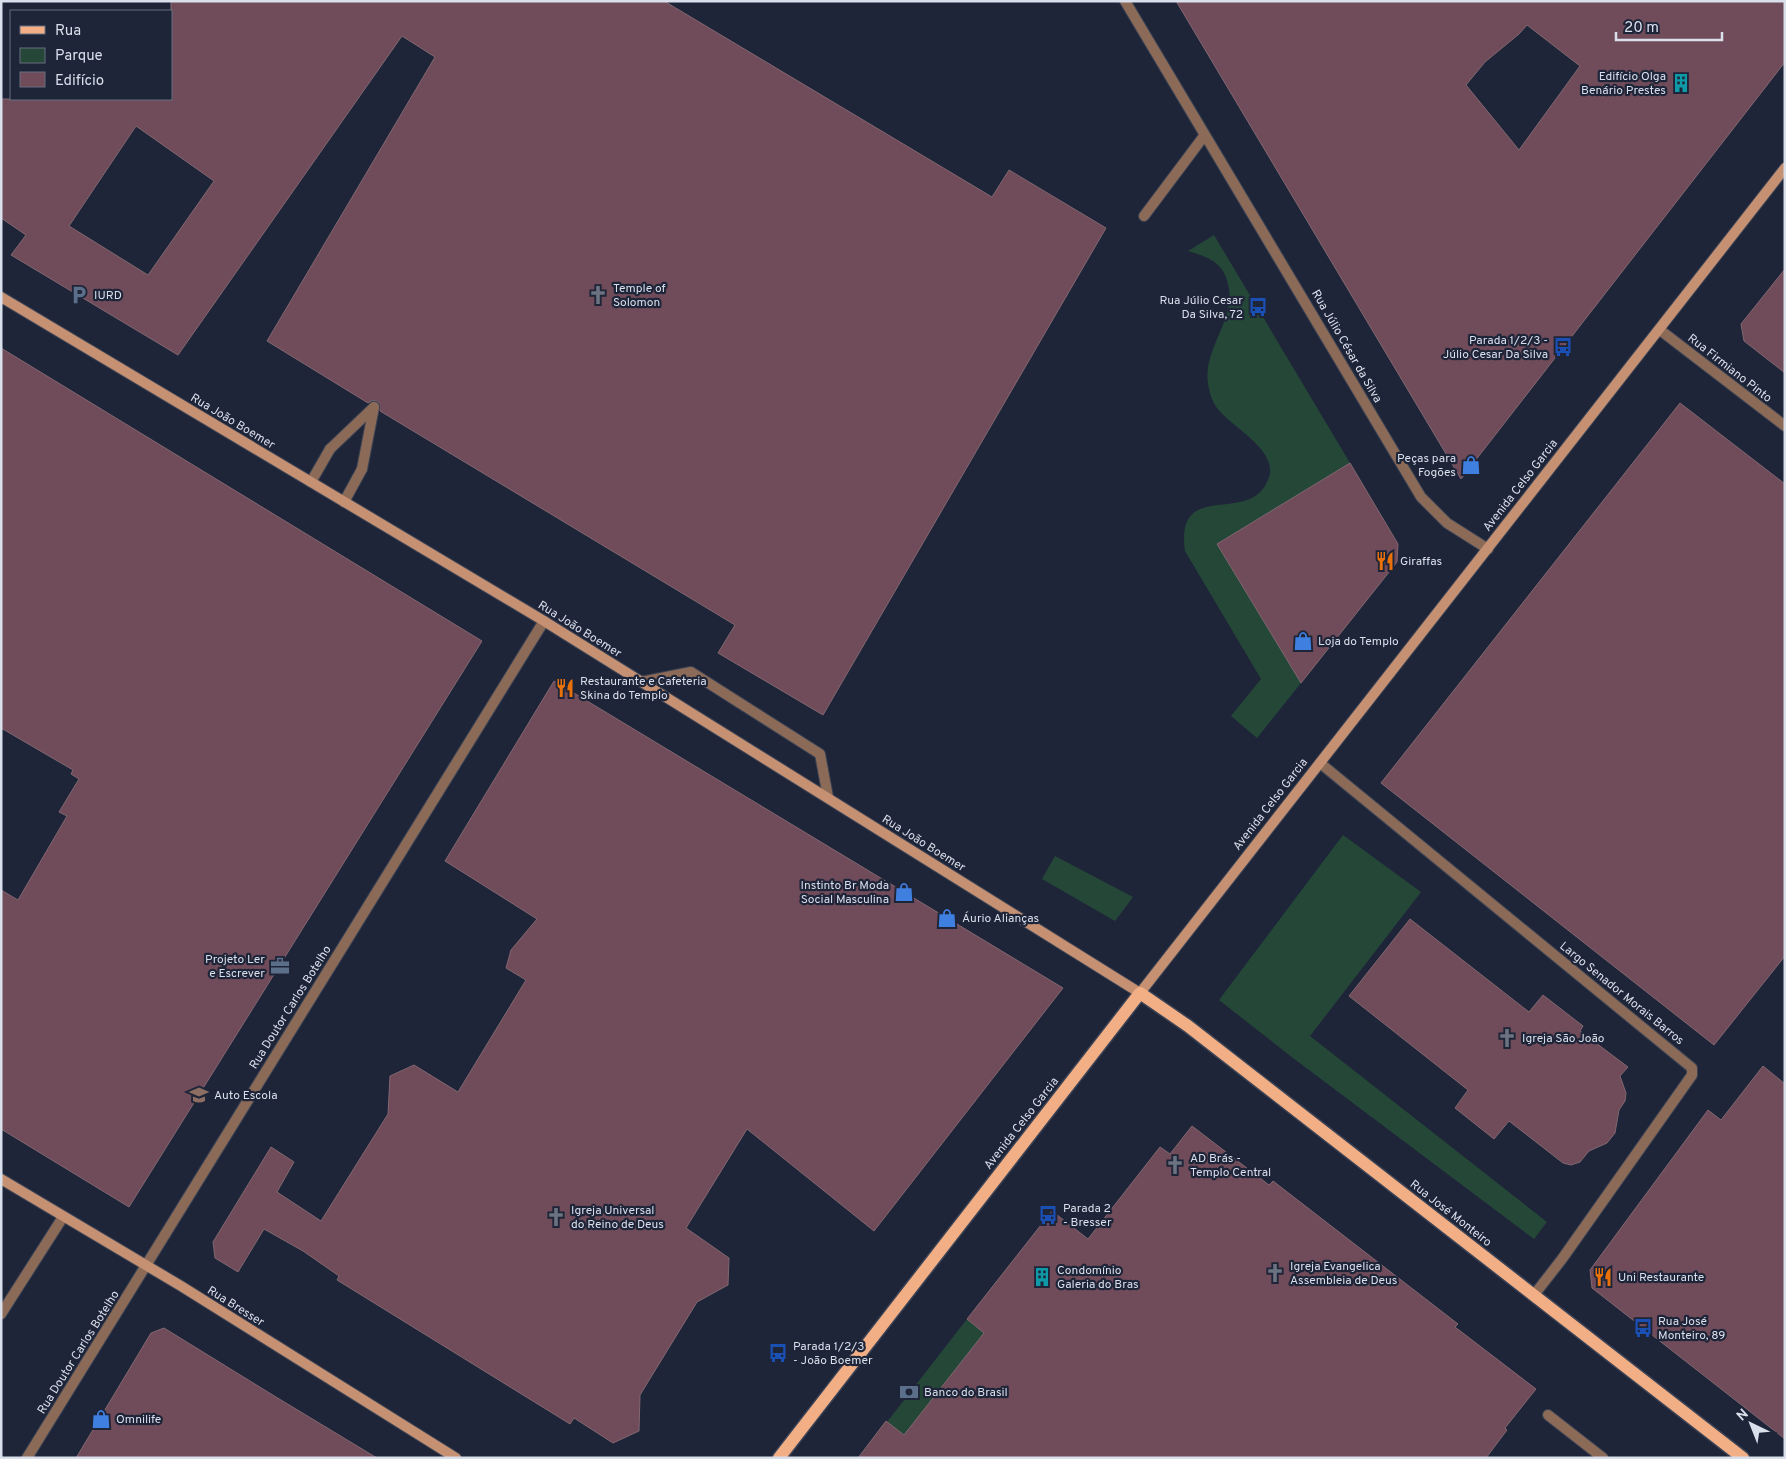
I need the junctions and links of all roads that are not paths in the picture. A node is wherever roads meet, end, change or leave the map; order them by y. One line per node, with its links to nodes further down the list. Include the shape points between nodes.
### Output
1 (1125, 1): 2 (street, Rua Júlio César da Silva)
2 (1204, 136): 4 (street); 10 (street, Rua Júlio César da Silva, via 1421,497 1447,523)
3 (1785, 168): 6 (main road, Avenida Celso Garcia)
4 (1144, 216)
5 (1, 297): 8 (main road, Rua João Boemer)
6 (1660, 330): 7 (street, Rua Firmiano Pinto); 10 (main road, Avenida Celso Garcia)
7 (1785, 426)
8 (311, 482): 9 (main road, Rua João Boemer); 9 (street, via 330,449 374,408 362,469)
9 (344, 502): 11 (main road, Rua João Boemer)
10 (1488, 549): 13 (main road, Avenida Celso Garcia)
11 (544, 621): 12 (main road, Rua João Boemer); 18 (street, Rua Doutor Carlos Botelho)
12 (641, 682): 14 (main road, Rua João Boemer); 14 (street, via 691,672 820,754)
13 (1320, 763): 15 (main road, Avenida Celso Garcia); 19 (street, Largo Senador Morais Barros, via 1692,1068 1692,1075)
14 (828, 797): 15 (main road, Rua João Boemer)
15 (1140, 993): 19 (main road, Rua José Monteiro, via 1188,1026); 24 (main road, Avenida Celso Garcia)
16 (1, 1179): 17 (main road, Rua Bresser)
17 (63, 1217): 18 (main road, Rua Bresser); 20 (street)
18 (144, 1264): 22 (street, Rua Doutor Carlos Botelho); 23 (main road, Rua Bresser)
19 (1534, 1295): 26 (main road, Rua José Monteiro)
20 (1, 1314)
21 (1548, 1415): 25 (street)
22 (27, 1458)
23 (456, 1458)
24 (779, 1458)
25 (1603, 1458)
26 (1743, 1458)

